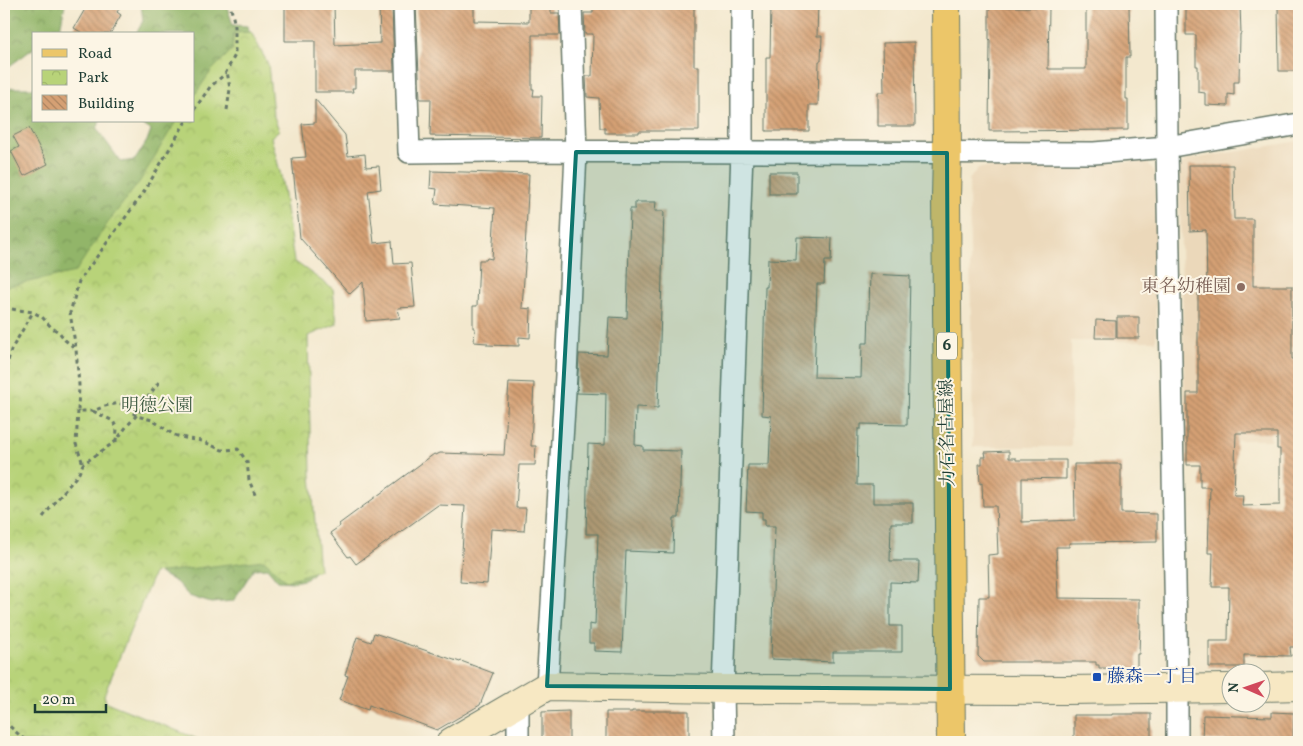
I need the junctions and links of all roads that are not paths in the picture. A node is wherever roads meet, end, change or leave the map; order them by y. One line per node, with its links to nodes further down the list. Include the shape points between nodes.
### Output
1 (404, 4): 9 (street, via 409,152)
2 (570, 4): 9 (street)
3 (742, 4): 8 (street)
4 (946, 4): 10 (main road, 力石名古屋線 / 6)
5 (1166, 4): 7 (street)
6 (1299, 124): 7 (street)
7 (1167, 147): 10 (street, via 1094,153); 17 (street)
8 (742, 151): 9 (street); 10 (street); 15 (street)
9 (576, 152): 11 (street, via 566,385)
10 (947, 153): 16 (main road, 力石名古屋線 / 6)
11 (547, 686): 15 (street); 18 (street)
12 (1299, 686): 13 (street)
13 (1270, 687)
14 (1220, 688): 17 (street)
15 (724, 689): 16 (street); 21 (street)
16 (950, 689): 17 (street); 22 (main road, 力石名古屋線 / 6)
17 (1177, 689): 23 (street)
18 (518, 702): 19 (street); 20 (street)
19 (450, 742)
20 (518, 742)
21 (724, 742)
22 (951, 742)
23 (1177, 742)

